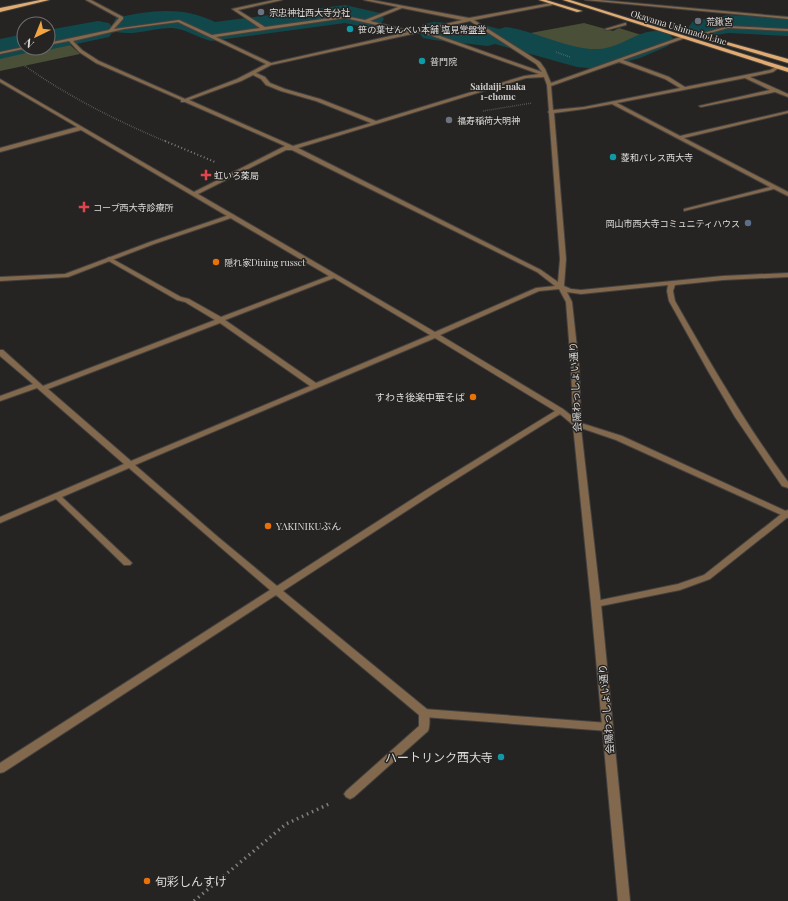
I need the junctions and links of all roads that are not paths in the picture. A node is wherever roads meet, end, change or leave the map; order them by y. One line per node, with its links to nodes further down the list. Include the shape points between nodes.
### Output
1 (47, 0): 12 (main road)
2 (88, 0): 19 (street, via 122,18)
3 (280, 0): 17 (street, via 234,9)
4 (366, 0): 11 (street, 会陽わっしょい通り)
5 (541, 0): 9 (main road)
6 (587, 0): 8 (main road); 10 (street); 23 (main road, Okayama Ushimado Line)
7 (658, 0): 10 (street)
8 (568, 1): 9 (main road); 25 (main road, Okayama Ushimado Line)
9 (552, 4): 14 (street); 16 (main road)
10 (659, 6): 13 (street)
11 (400, 8): 14 (street, 会陽わっしょい通り); 15 (street)
12 (0, 10)
13 (788, 18)
14 (471, 20): 22 (street); 36 (street, 会陽わっしょい通り, via 538,63)
15 (367, 21): 17 (street, via 339,17); 21 (street)
16 (625, 24): 18 (street); 25 (main road)
17 (263, 28): 24 (street)
18 (607, 29)
19 (111, 30): 24 (street, via 179,21); 26 (street, via 108,33)
20 (788, 30): 23 (street, via 728,27)
21 (413, 32): 22 (street); 32 (street)
22 (422, 32): 36 (street)
23 (699, 35): 31 (main road, Okayama Ushimado Line)
24 (213, 36): 32 (street)
25 (680, 38): 30 (street); 33 (main road, Okayama Ushimado Line)
26 (70, 40): 27 (street); 43 (street, via 74,46 102,64)
27 (56, 43)
28 (16, 50): 29 (street)
29 (0, 53)
30 (619, 60): 39 (street); 40 (street, via 667,78)
31 (788, 61)
32 (270, 64): 35 (street)
33 (778, 67): 34 (main road, Okayama Ushimado Line); 37 (street, via 771,71)
34 (788, 70)
35 (253, 73): 43 (street); 48 (street, via 268,84)
36 (546, 75): 39 (street, 会陽わっしょい通り); 48 (street, via 526,77)
37 (745, 76): 40 (street); 41 (street)
38 (0, 80): 49 (street)
39 (549, 85): 46 (street, 会陽わっしょい通り)
40 (684, 88): 44 (street)
41 (775, 90): 42 (street); 45 (street)
42 (788, 96)
43 (183, 101): 51 (street)
44 (612, 102): 46 (street); 50 (street)
45 (701, 106)
46 (550, 112): 63 (street, 会陽わっしょい通り, via 563,258)
47 (788, 112): 50 (street)
48 (376, 123): 51 (street)
49 (81, 128): 52 (street); 54 (street)
50 (681, 137): 53 (street)
51 (293, 148): 54 (street, via 280,150); 63 (street, via 539,271)
52 (0, 150)
53 (775, 187): 55 (street); 56 (street)
54 (194, 194): 57 (street)
55 (788, 194)
56 (686, 210)
57 (232, 216): 58 (street); 60 (street)
58 (109, 259): 61 (street, via 66,276); 64 (street, via 178,299 187,300 209,312)
59 (788, 275): 62 (street, via 743,276)
60 (334, 276): 64 (street); 65 (street)
61 (0, 279)
62 (672, 283): 63 (street, via 581,292); 73 (street, via 672,301 724,395 784,484)
63 (561, 287): 65 (street, via 538,288); 71 (street, 会陽わっしょい通り, via 569,302)
64 (219, 320): 67 (street); 68 (street)
65 (435, 335): 67 (street); 70 (street)
66 (0, 352): 68 (street)
67 (315, 386): 72 (street)
68 (40, 387): 69 (street); 72 (street)
69 (0, 399)
70 (560, 411): 71 (street); 78 (street, via 431,491)
71 (577, 424): 75 (street, via 619,438); 79 (street, 会陽わっしょい通り)
72 (130, 465): 74 (street); 78 (street, via 214,540)
73 (788, 485)
74 (57, 496): 76 (street); 77 (street)
75 (788, 514): 79 (street, via 707,577 680,587)
76 (0, 520)
77 (127, 563)
78 (278, 592): 80 (street); 82 (street)
79 (596, 604): 81 (street, 会陽わっしょい通り)
80 (424, 713): 81 (street); 83 (street, via 424,728)
81 (608, 727): 84 (street, 会陽わっしょい通り)
82 (0, 769)
83 (350, 794)
84 (624, 901)

